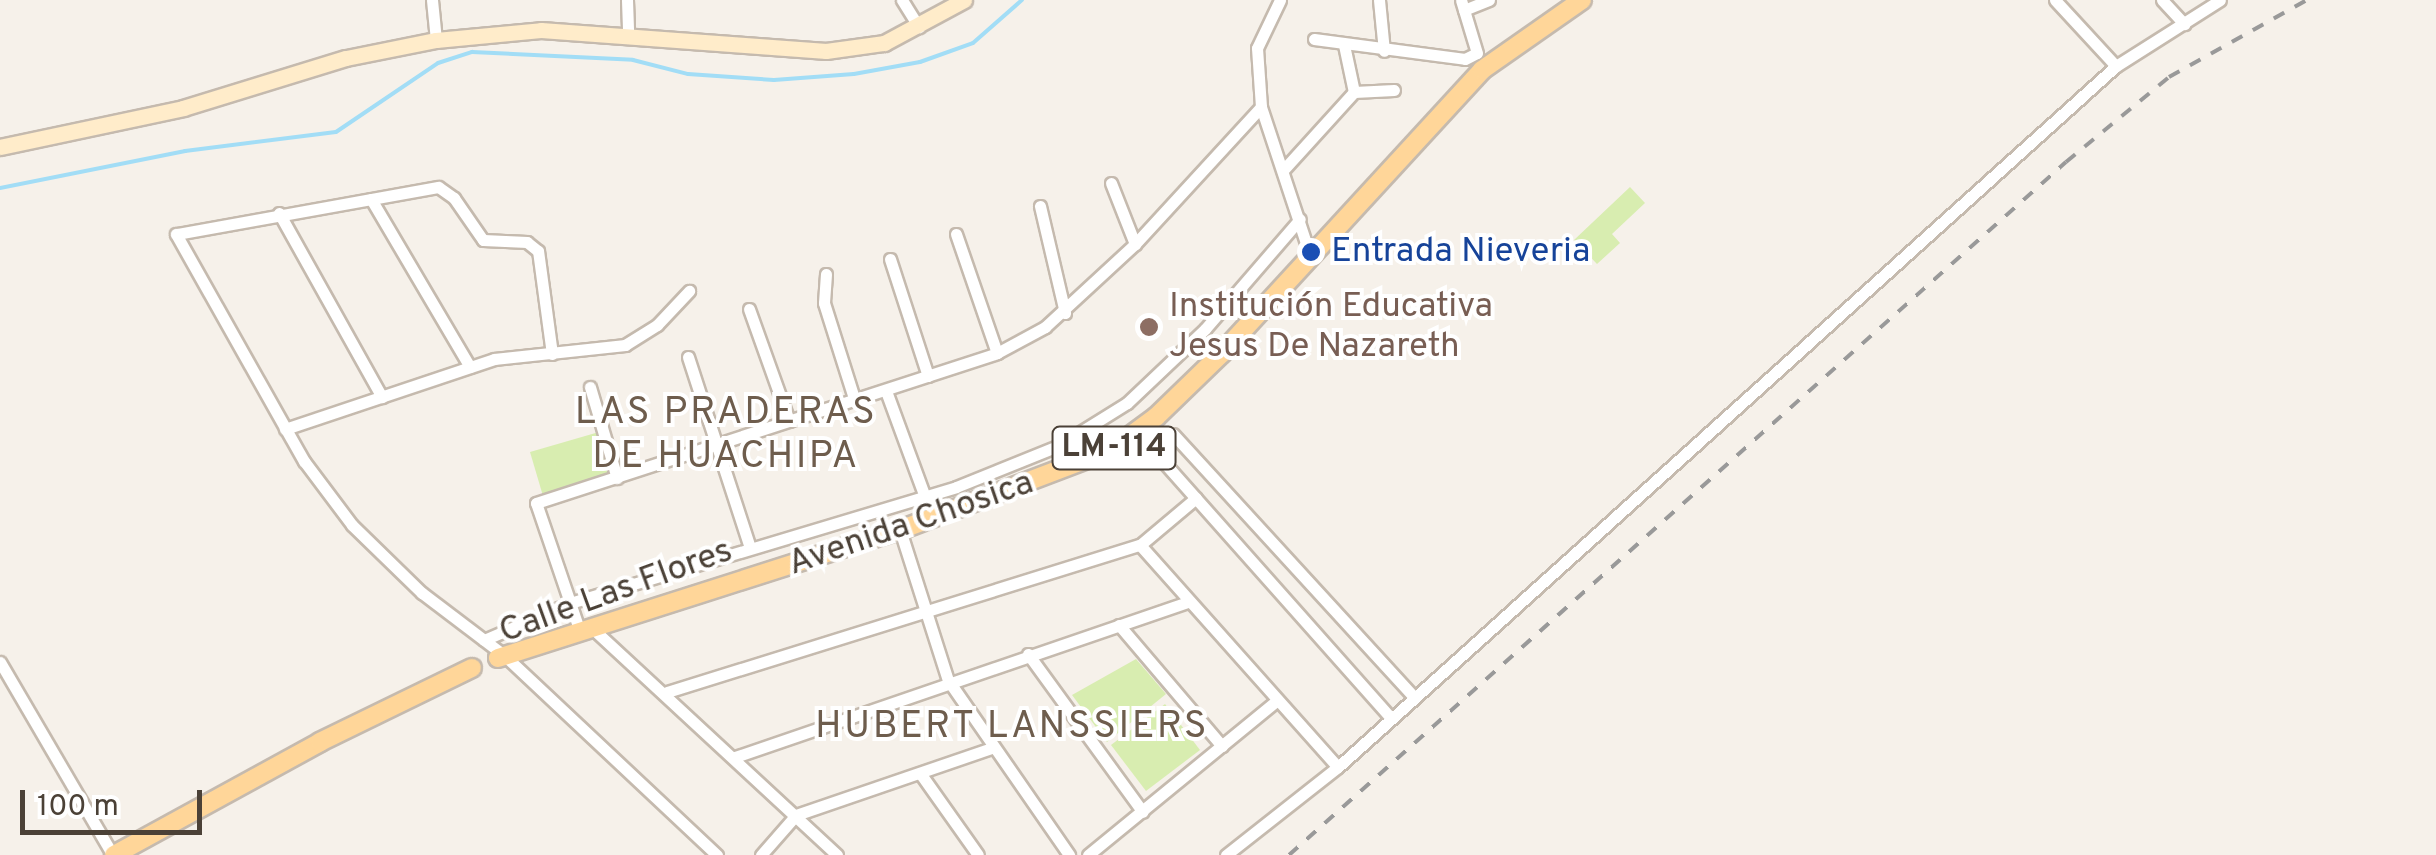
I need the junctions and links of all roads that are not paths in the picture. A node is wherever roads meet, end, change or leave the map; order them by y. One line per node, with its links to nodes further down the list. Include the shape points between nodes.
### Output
1 (432, 0): 18 (street)
2 (628, 0): 16 (street)
3 (902, 0): 15 (street)
4 (964, 0): 15 (main road)
5 (1280, 0): 24 (street, via 1257,48)
6 (1378, 0): 20 (street)
7 (1489, 0): 12 (street)
8 (1582, 0): 34 (main road, Avenida Chosica / LM-114, via 1482,70)
9 (2056, 0): 21 (street)
10 (2162, 0): 14 (street)
11 (2220, 0): 13 (street)
12 (1462, 5): 20 (street, via 1477,54 1453,61)
13 (2206, 5): 14 (street)
14 (2184, 24): 21 (street)
15 (919, 28): 16 (main road, via 884,43 826,52)
16 (628, 36): 18 (main road, via 542,30)
17 (1314, 39): 19 (street)
18 (436, 40): 25 (main road, via 346,58 183,108)
19 (1344, 45): 20 (street, via 1365,42); 23 (street)
20 (1384, 50)
21 (2116, 66): 72 (street)
22 (1394, 90): 23 (street)
23 (1354, 92): 26 (street)
24 (1261, 108): 26 (street); 33 (street)
25 (0, 147)
26 (1285, 168): 31 (street)
27 (1111, 182): 33 (street)
28 (370, 199): 30 (street); 41 (street, via 438,187 454,198 483,240 526,242 538,251); 43 (street)
29 (1040, 206): 39 (street)
30 (279, 212): 47 (street); 50 (street, via 183,230 174,240)
31 (1300, 219): 34 (street); 55 (street, Calle Las Flores, via 1205,329 1127,404 1058,446)
32 (956, 234): 40 (street)
33 (1135, 244): 39 (street)
34 (1310, 256): 51 (main road, Avenida Chosica / LM-114, via 1222,353)
35 (890, 259): 44 (street)
36 (826, 274): 48 (street, via 824,302)
37 (689, 291): 41 (street, via 657,325 624,345)
38 (749, 310): 49 (street)
39 (1065, 313): 40 (street)
40 (997, 353): 44 (street)
41 (552, 354): 43 (street)
42 (688, 358): 53 (street)
43 (470, 367): 47 (street)
44 (928, 376): 46 (street)
45 (590, 387): 54 (street)
46 (886, 391): 48 (street); 55 (street)
47 (382, 397): 50 (street)
48 (854, 398): 49 (street)
49 (789, 421): 53 (street)
50 (286, 429): 65 (street, via 352,525 422,594)
51 (1137, 432): 56 (street); 57 (main road, Avenida Chosica / LM-114, via 1076,467)
52 (1174, 434): 72 (street)
53 (717, 446): 54 (street); 58 (street)
54 (617, 478): 61 (street, via 536,504)
55 (926, 496): 58 (street, Calle Las Flores)
56 (1196, 498): 59 (street); 74 (street)
57 (900, 530): 62 (street); 64 (main road, Avenida Chosica / LM-114)
58 (749, 545): 61 (street, Calle Las Flores)
59 (1140, 545): 60 (street); 62 (street)
60 (1188, 602): 63 (street); 73 (street)
61 (570, 603): 64 (street); 65 (street, Calle Las Flores)
62 (924, 610): 70 (street); 71 (street)
63 (1119, 625): 66 (street); 75 (street)
64 (586, 630): 67 (main road, Avenida Chosica / LM-114); 71 (street)
65 (484, 640): 67 (street)
66 (1028, 654): 70 (street); 80 (street)
67 (502, 657): 69 (main road, Avenida Chosica / LM-114); 83 (street)
68 (0, 662): 82 (street)
69 (472, 668): 82 (main road, Avenida Chosica / LM-114)
70 (948, 680): 76 (street); 77 (street)
71 (666, 692): 77 (street)
72 (1414, 697): 74 (street)
73 (1276, 702): 75 (street); 78 (street)
74 (1391, 718): 78 (street)
75 (1222, 746): 80 (street)
76 (992, 748): 79 (street); 87 (street)
77 (735, 757): 81 (street)
78 (1338, 767): 89 (street)
79 (920, 773): 81 (street); 86 (street)
80 (1143, 812): 88 (street)
81 (796, 816): 84 (street); 85 (street)
82 (113, 855)
83 (717, 855)
84 (761, 855)
85 (837, 855)
86 (978, 855)
87 (1069, 855)
88 (1088, 855)
89 (1226, 855)

